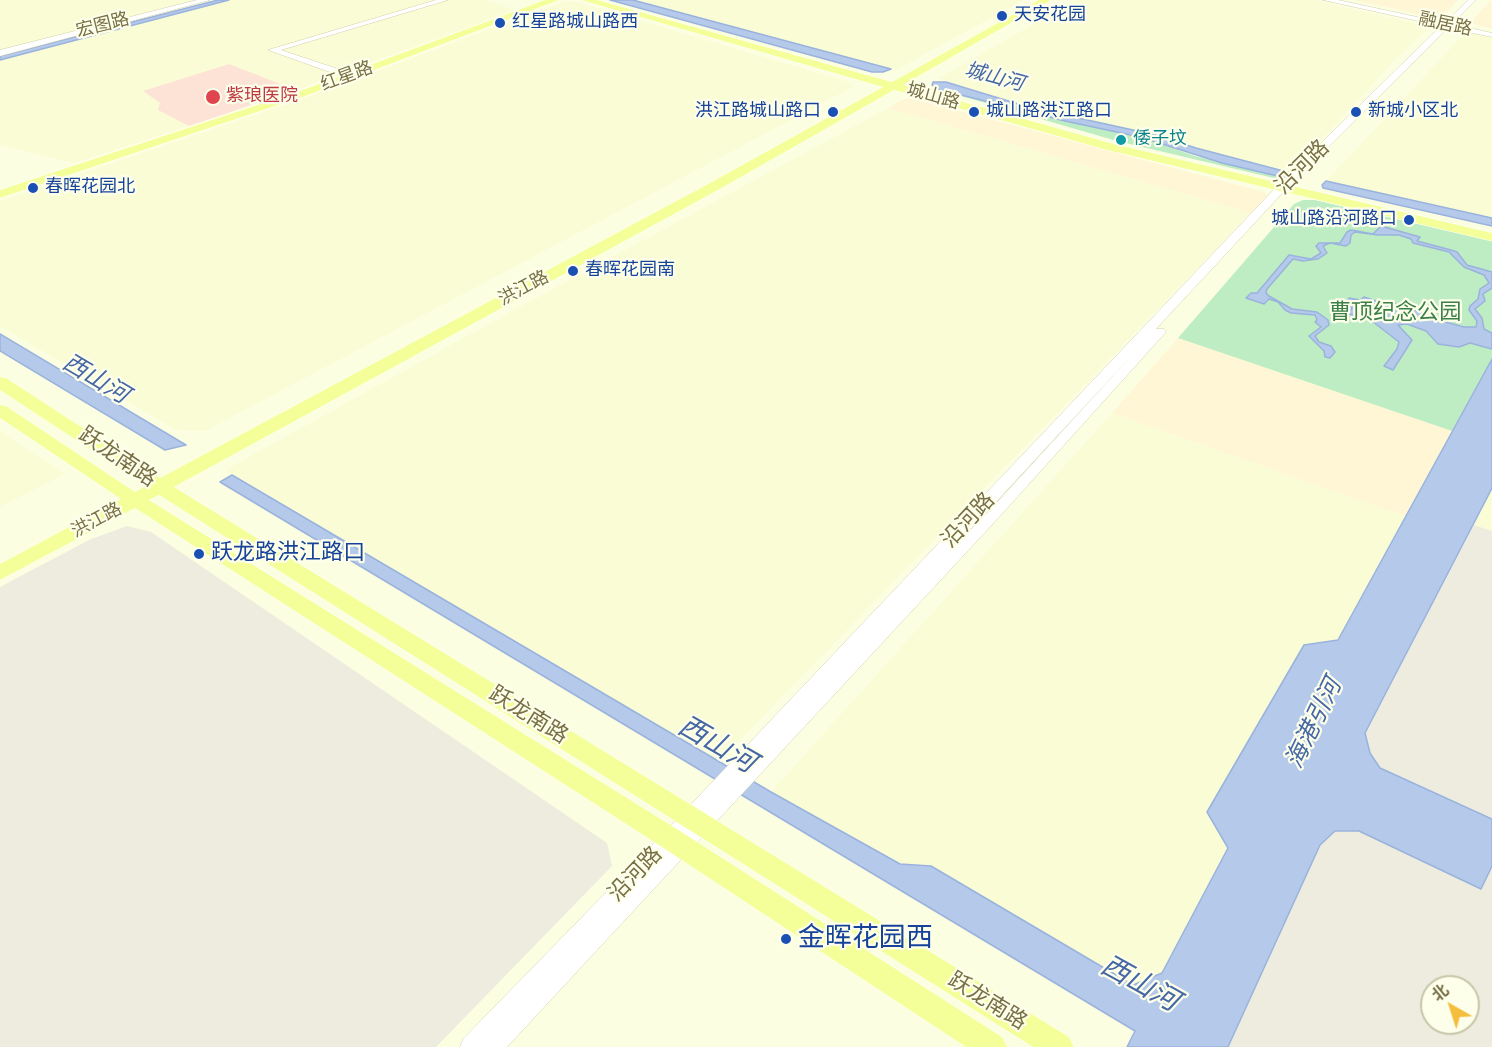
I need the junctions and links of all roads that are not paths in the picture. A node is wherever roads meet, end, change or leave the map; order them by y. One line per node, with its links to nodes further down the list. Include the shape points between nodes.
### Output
1 (206, 0): 15 (street, 宏图路)
2 (444, 0): 16 (street, via 272,50)
3 (547, 0): 16 (main road, 红星路)
4 (554, 0): 19 (main road, 红星路, via 304,93)
5 (586, 0): 17 (main road, 城山路)
6 (596, 0): 17 (main road, 城山路)
7 (1040, 0): 17 (main road, 洪江路)
8 (1046, 0): 17 (main road, 洪江路)
9 (1327, 0): 12 (street, 融居路)
10 (1472, 0): 13 (street, 沿河路)
11 (1479, 0): 13 (street, 沿河路)
12 (1375, 5): 13 (street, 融居路)
13 (1449, 26): 14 (street, 融居路); 18 (street, 沿河路)
14 (1492, 35)
15 (0, 53)
16 (347, 75): 19 (main road, 红星路)
17 (894, 84): 18 (main road, 城山路, via 1107,146); 24 (main road, 洪江路)
18 (1288, 187): 20 (main road, 城山路); 21 (main road, 城山路); 28 (street, 沿河路, via 996,512)
19 (0, 193)
20 (1492, 231)
21 (1492, 237)
22 (0, 382): 24 (main road, 跃龙南路)
23 (0, 410): 25 (main road, 跃龙南路)
24 (157, 485): 25 (main road, 洪江路); 28 (main road, 跃龙南路)
25 (132, 498): 26 (main road, 洪江路); 27 (main road, 洪江路); 29 (main road, 跃龙南路)
26 (0, 566)
27 (0, 573)
28 (697, 821): 29 (street, 沿河路); 33 (main road, 跃龙南路)
29 (676, 843): 30 (street, 沿河路); 31 (street, 沿河路); 32 (main road, 跃龙南路)
30 (471, 1047)
31 (492, 1047)
32 (993, 1047)
33 (1059, 1047)

